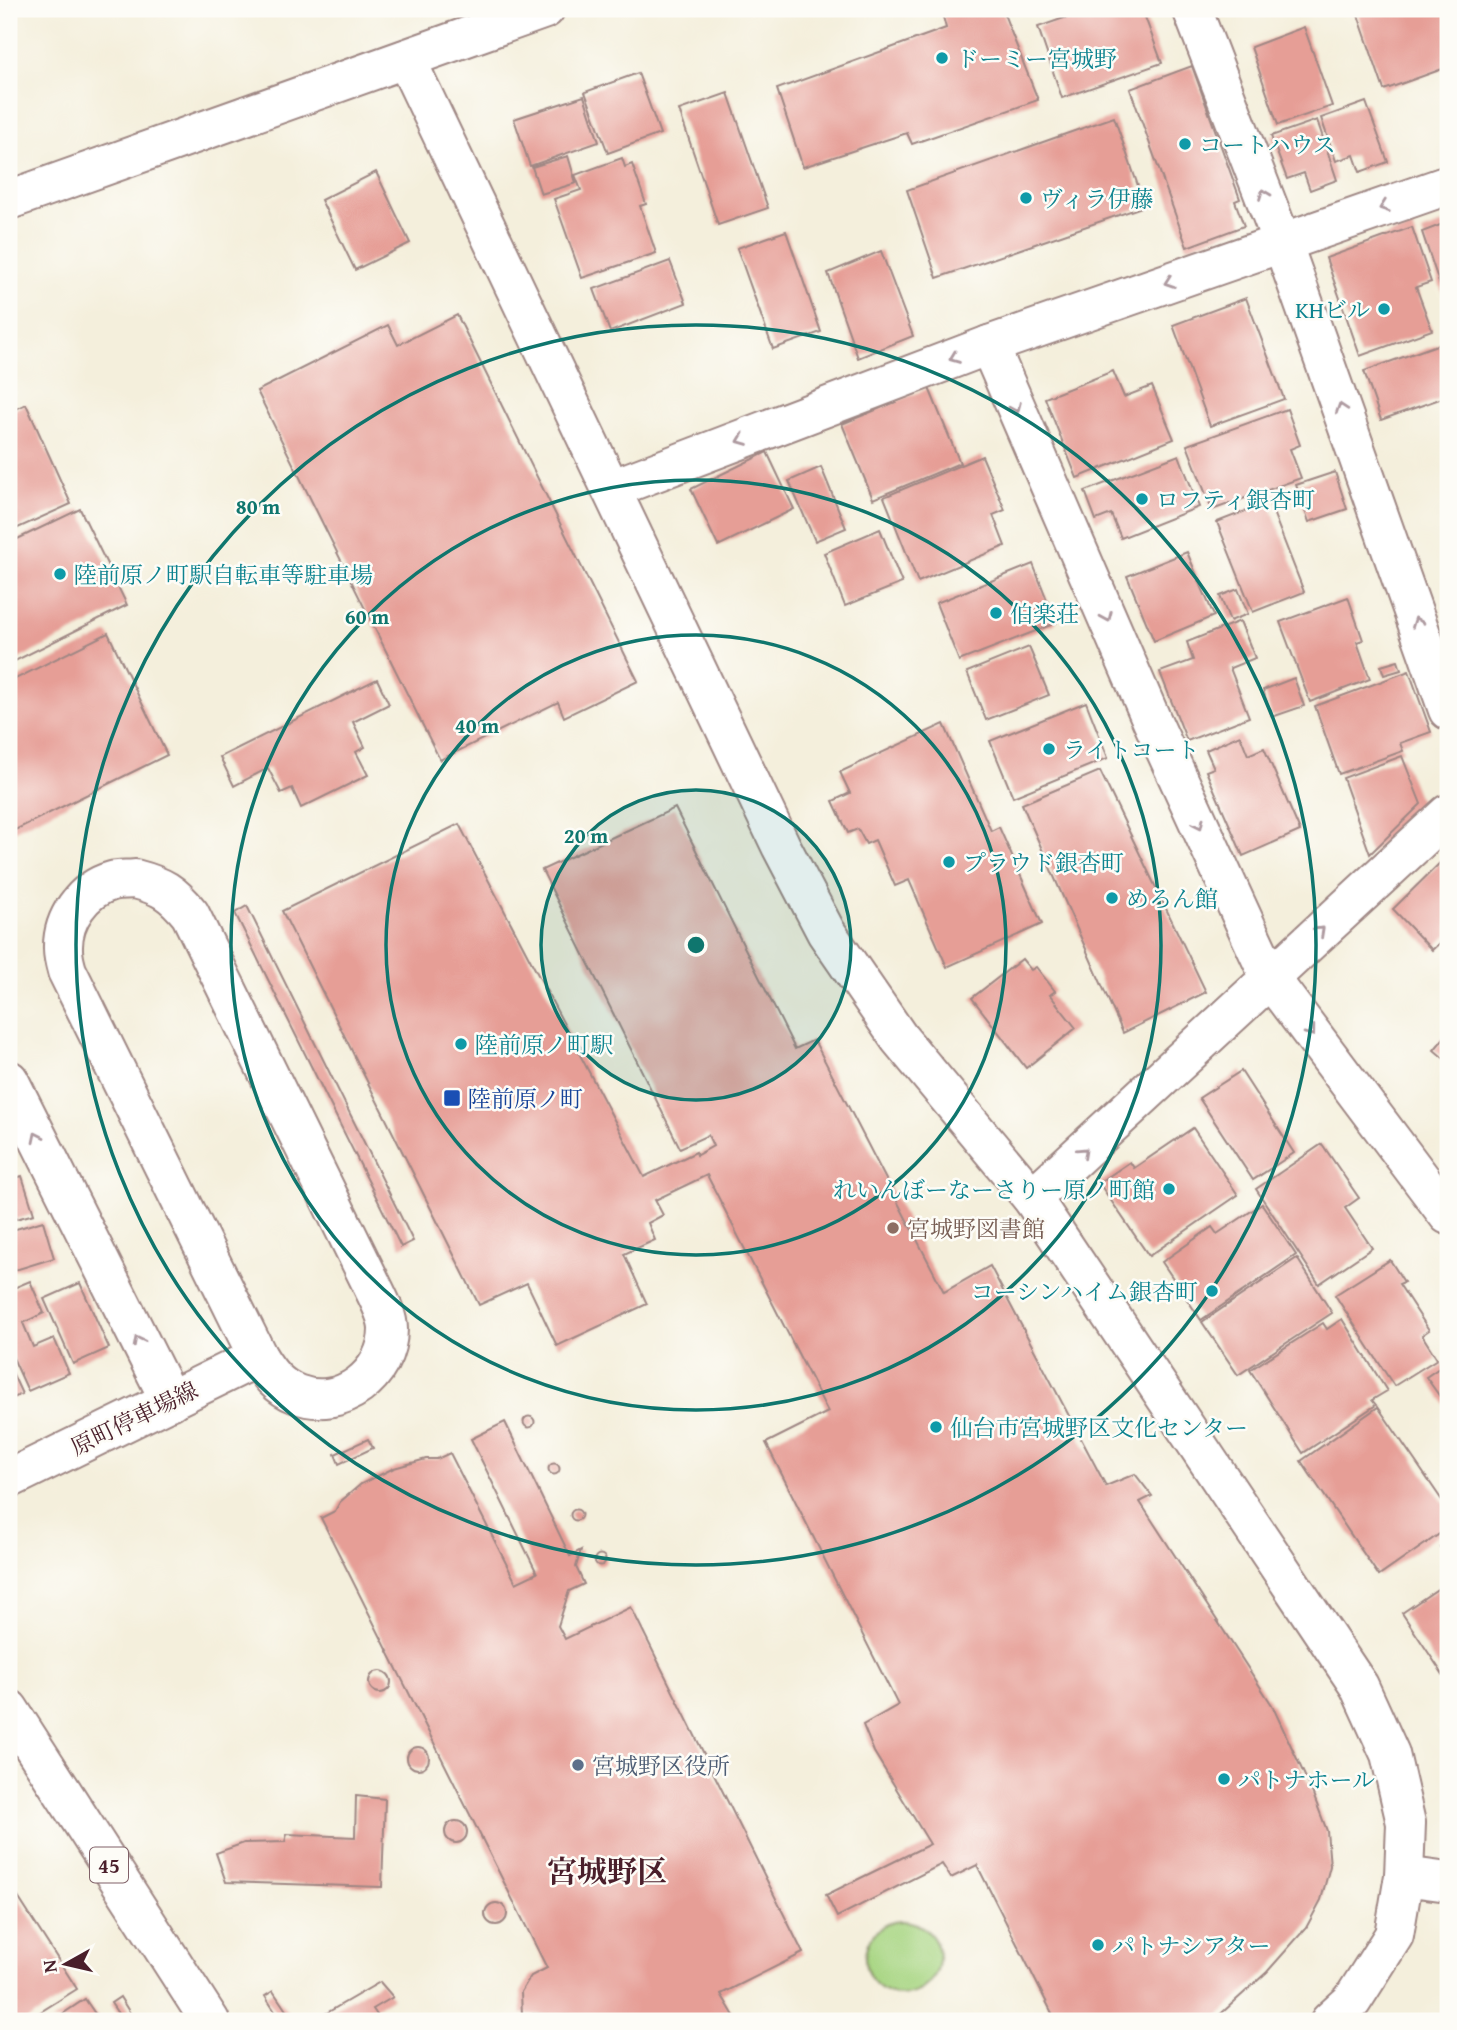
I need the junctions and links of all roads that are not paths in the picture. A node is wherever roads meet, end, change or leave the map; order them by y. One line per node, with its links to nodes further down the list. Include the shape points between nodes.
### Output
1 (545, 9): 3 (main road)
2 (1192, 9): 6 (main road, one-way to 2)
3 (406, 59): 5 (main road); 8 (main road)
4 (1448, 185): 6 (main road, one-way to 6)
5 (9, 200)
6 (1282, 242): 7 (main road, one-way to 7); 9 (main road, one-way to 6)
7 (989, 345): 8 (main road, one-way to 8); 11 (main road, one-way to 11, via 1152,721)
8 (611, 489): 13 (main road, via 826,932 899,1038)
9 (1448, 710)
10 (1448, 814): 11 (main road, one-way to 10)
11 (1270, 978): 13 (main road, one-way to 11); 14 (main road, one-way to 14)
12 (9, 1080): 16 (main road, one-way to 12)
13 (1032, 1198): 19 (main road, via 1359,1686 1390,1754 1406,1823)
14 (1448, 1215)
15 (258, 1357): 15 (main road, via 67,971 63,949 66,926 76,906 112,881 135,879 156,884 175,896 190,914 388,1325 381,1360 370,1377 331,1398 297,1395 282,1387); 16 (main road, 原町停車場線)
16 (186, 1393): 17 (main road, 原町停車場線)
17 (9, 1479)
18 (9, 1709): 22 (main road, 45)
19 (1404, 1876): 20 (main road); 21 (main road, via 1394,1935)
20 (1448, 1882)
21 (1349, 2015)
22 (210, 2021)

